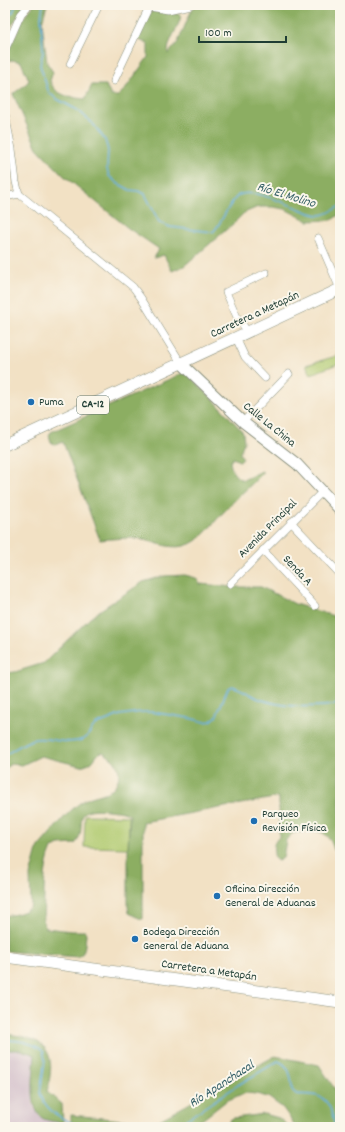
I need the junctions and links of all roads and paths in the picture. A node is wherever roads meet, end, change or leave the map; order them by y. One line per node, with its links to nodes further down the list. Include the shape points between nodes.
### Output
1 (29, 5): 7 (street, via 21,14)
2 (99, 5): 8 (street)
3 (137, 5): 5 (street)
4 (190, 5): 6 (street)
5 (149, 7): 6 (street); 9 (street)
6 (168, 8)
7 (5, 50)
8 (70, 64)
9 (114, 81)
10 (5, 114): 11 (street)
11 (20, 194): 12 (street); 18 (street, via 133,287)
12 (5, 197)
13 (318, 238): 15 (street)
14 (266, 273): 16 (street, via 226,292 237,317)
15 (340, 289): 16 (main road, Carretera a Metapán / CA-12)
16 (248, 332): 17 (main road, Carretera a Metapán / CA-12)
17 (236, 338): 18 (main road, Carretera a Metapán / CA-12); 20 (street, via 245,357)
18 (181, 363): 21 (main road, Calle La China); 22 (main road, CA-12)
19 (289, 374): 21 (street)
20 (265, 378)
21 (243, 422): 23 (main road, Calle La China, via 297,464)
22 (5, 445)
23 (323, 491): 24 (main road, Calle La China); 25 (street, Avenida Principal)
24 (340, 510)
25 (291, 522): 26 (street, Avenida Principal); 27 (street)
26 (263, 550): 28 (street, Avenida Principal); 29 (street, Senda A)
27 (340, 574)
28 (230, 584)
29 (315, 606)
30 (5, 957): 31 (main road, Carretera a Metapán)
31 (340, 1002)

